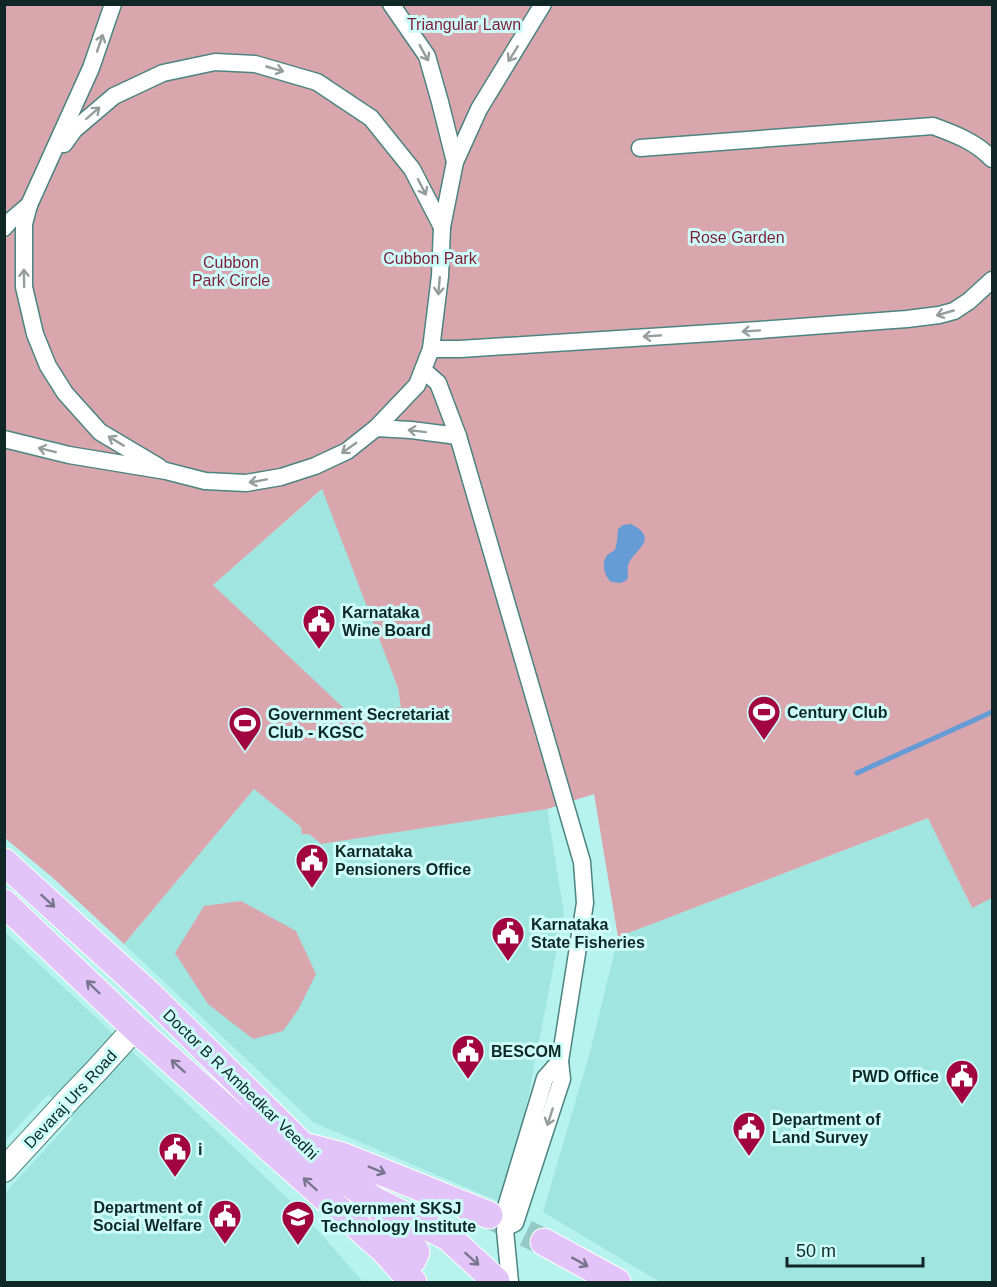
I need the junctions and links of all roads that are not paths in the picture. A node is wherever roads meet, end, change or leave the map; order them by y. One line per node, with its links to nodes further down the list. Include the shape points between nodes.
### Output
1 (113, 4): 7 (street, one-way to 1, via 91,68)
2 (391, 4): 6 (street, one-way to 6, via 427,56)
3 (543, 4): 6 (street, one-way to 6, via 479,109)
4 (640, 148): 5 (street, via 933,126 960,136)
5 (993, 159)
6 (455, 162): 9 (street)
7 (43, 174): 8 (street); 9 (street, one-way to 9, via 74,130 114,96 163,73 215,62 255,64 317,82 371,118 412,169)
8 (29, 205): 10 (street); 17 (street, one-way to 8, via 100,432 65,393 48,366 35,334 24,287 24,224)
9 (442, 227): 12 (street, one-way to 12)
10 (4, 228)
11 (993, 280): 12 (street, one-way to 12, via 954,311 907,320)
12 (431, 349): 13 (street)
13 (423, 370): 14 (street, via 417,385); 15 (street, via 438,383)
14 (376, 428): 15 (street, one-way to 14); 17 (street, one-way to 17, via 347,451 281,477 246,483 205,481)
15 (458, 436): 24 (street, via 582,862 585,903 560,1061 562,1079 515,1223)
16 (4, 439): 17 (street, one-way to 16, via 69,455)
17 (166, 471)
18 (4, 862): 21 (main road, Doctor B R Ambedkar Veedhi, one-way to 21, via 150,995)
19 (4, 903): 20 (main road, Doctor B R Ambedkar Veedhi, one-way to 19)
20 (135, 1028): 22 (street, Devaraj Urs Road); 26 (main road, Doctor B R Ambedkar Veedhi, one-way to 20)
21 (302, 1145): 23 (main road, Doctor B R Ambedkar Veedhi); 24 (main road, one-way to 24, via 342,1156)
22 (4, 1170)
23 (374, 1200): 26 (main road, via 416,1252 413,1259 401,1260); 28 (main road, Doctor B R Ambedkar Veedhi, one-way to 28, via 448,1237)
24 (498, 1221): 28 (street, via 505,1230)
25 (544, 1242): 29 (main road, one-way to 29)
26 (385, 1251): 27 (main road, Doctor B R Ambedkar Veedhi)
27 (412, 1282)
28 (503, 1282)
29 (617, 1282)

